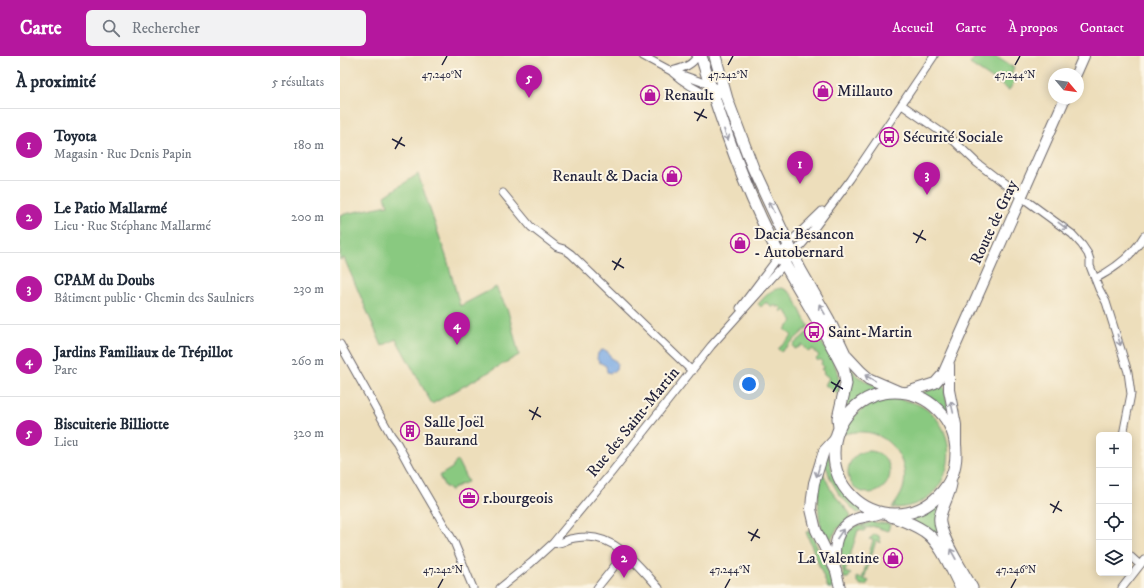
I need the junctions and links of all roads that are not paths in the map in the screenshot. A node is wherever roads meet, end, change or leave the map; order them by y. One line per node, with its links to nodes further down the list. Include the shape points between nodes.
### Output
1 (643, 56): 8 (street)
2 (697, 56): 8 (street, via 694,62)
3 (701, 56): 9 (main road)
4 (715, 56): 10 (main road)
5 (934, 56): 13 (street)
6 (1084, 56): 7 (main road)
7 (1079, 68)
8 (672, 71): 9 (street); 11 (street, via 683,82)
9 (710, 85): 10 (street); 11 (main road)
10 (724, 90): 11 (street); 18 (main road, one-way to 10, via 753,168)
11 (714, 98): 20 (main road, one-way to 20, via 746,186)
12 (1062, 104): 15 (main road, Route de Gray)
13 (902, 105): 15 (street, via 954,141); 16 (street)
14 (503, 193): 25 (street, via 531,227 557,247 571,254)
15 (1021, 197): 21 (street, one-way to 21, via 1078,240 1088,254); 24 (main road, Route de Gray)
16 (834, 200): 18 (street, Rue des Saint-Martin); 19 (street, Rue des Saint-Martin)
17 (1144, 236): 21 (street, via 1125,260)
18 (789, 243): 19 (main road); 20 (street, Rue des Saint-Martin)
19 (794, 254): 20 (street, Rue des Saint-Martin); 26 (main road, one-way to 19, via 869,379 846,356)
20 (782, 259): 22 (street, Rue des Saint-Martin); 22 (street, Rue des Saint-Martin, via 740,306); 28 (main road, via 844,370 846,384 838,418)
21 (1095, 279): 27 (street, one-way to 27, via 1106,302 1128,372 1131,394)
22 (735, 318): 25 (street, Rue des Saint-Martin)
23 (340, 344): 37 (street, via 454,542)
24 (949, 358): 26 (main road, Route de Gray, via 935,383); 29 (main road, Route de Gray, one-way to 24, via 956,425 949,390)
25 (692, 371): 32 (street, Rue des Saint-Martin)
26 (902, 392): 28 (main road, via 886,393 866,399 850,411); 29 (main road, via 923,399 939,410 950,427)
27 (1124, 432)
28 (838, 433): 31 (main road, via 834,446 834,462 843,485 859,503); 36 (main road, one-way to 36, via 824,451 814,483 811,509 816,530)
29 (956, 446): 30 (main road)
30 (953, 473): 31 (main road, via 941,493 924,507 909,513); 43 (main road, one-way to 30, via 940,524)
31 (884, 513): 36 (main road, one-way to 31, via 835,545 842,530 856,520); 42 (main road, via 915,525 925,532 940,550)
32 (553, 542): 33 (street, via 558,544 571,538 598,538); 38 (street, Rue des Saint-Martin)
33 (625, 553): 39 (street); 40 (street)
34 (1132, 558): 35 (street)
35 (1142, 563): 44 (street)
36 (836, 571): 41 (main road)
37 (473, 588)
38 (500, 588)
39 (597, 588)
40 (659, 588)
41 (840, 588)
42 (961, 588)
43 (972, 588)
44 (1122, 588)

